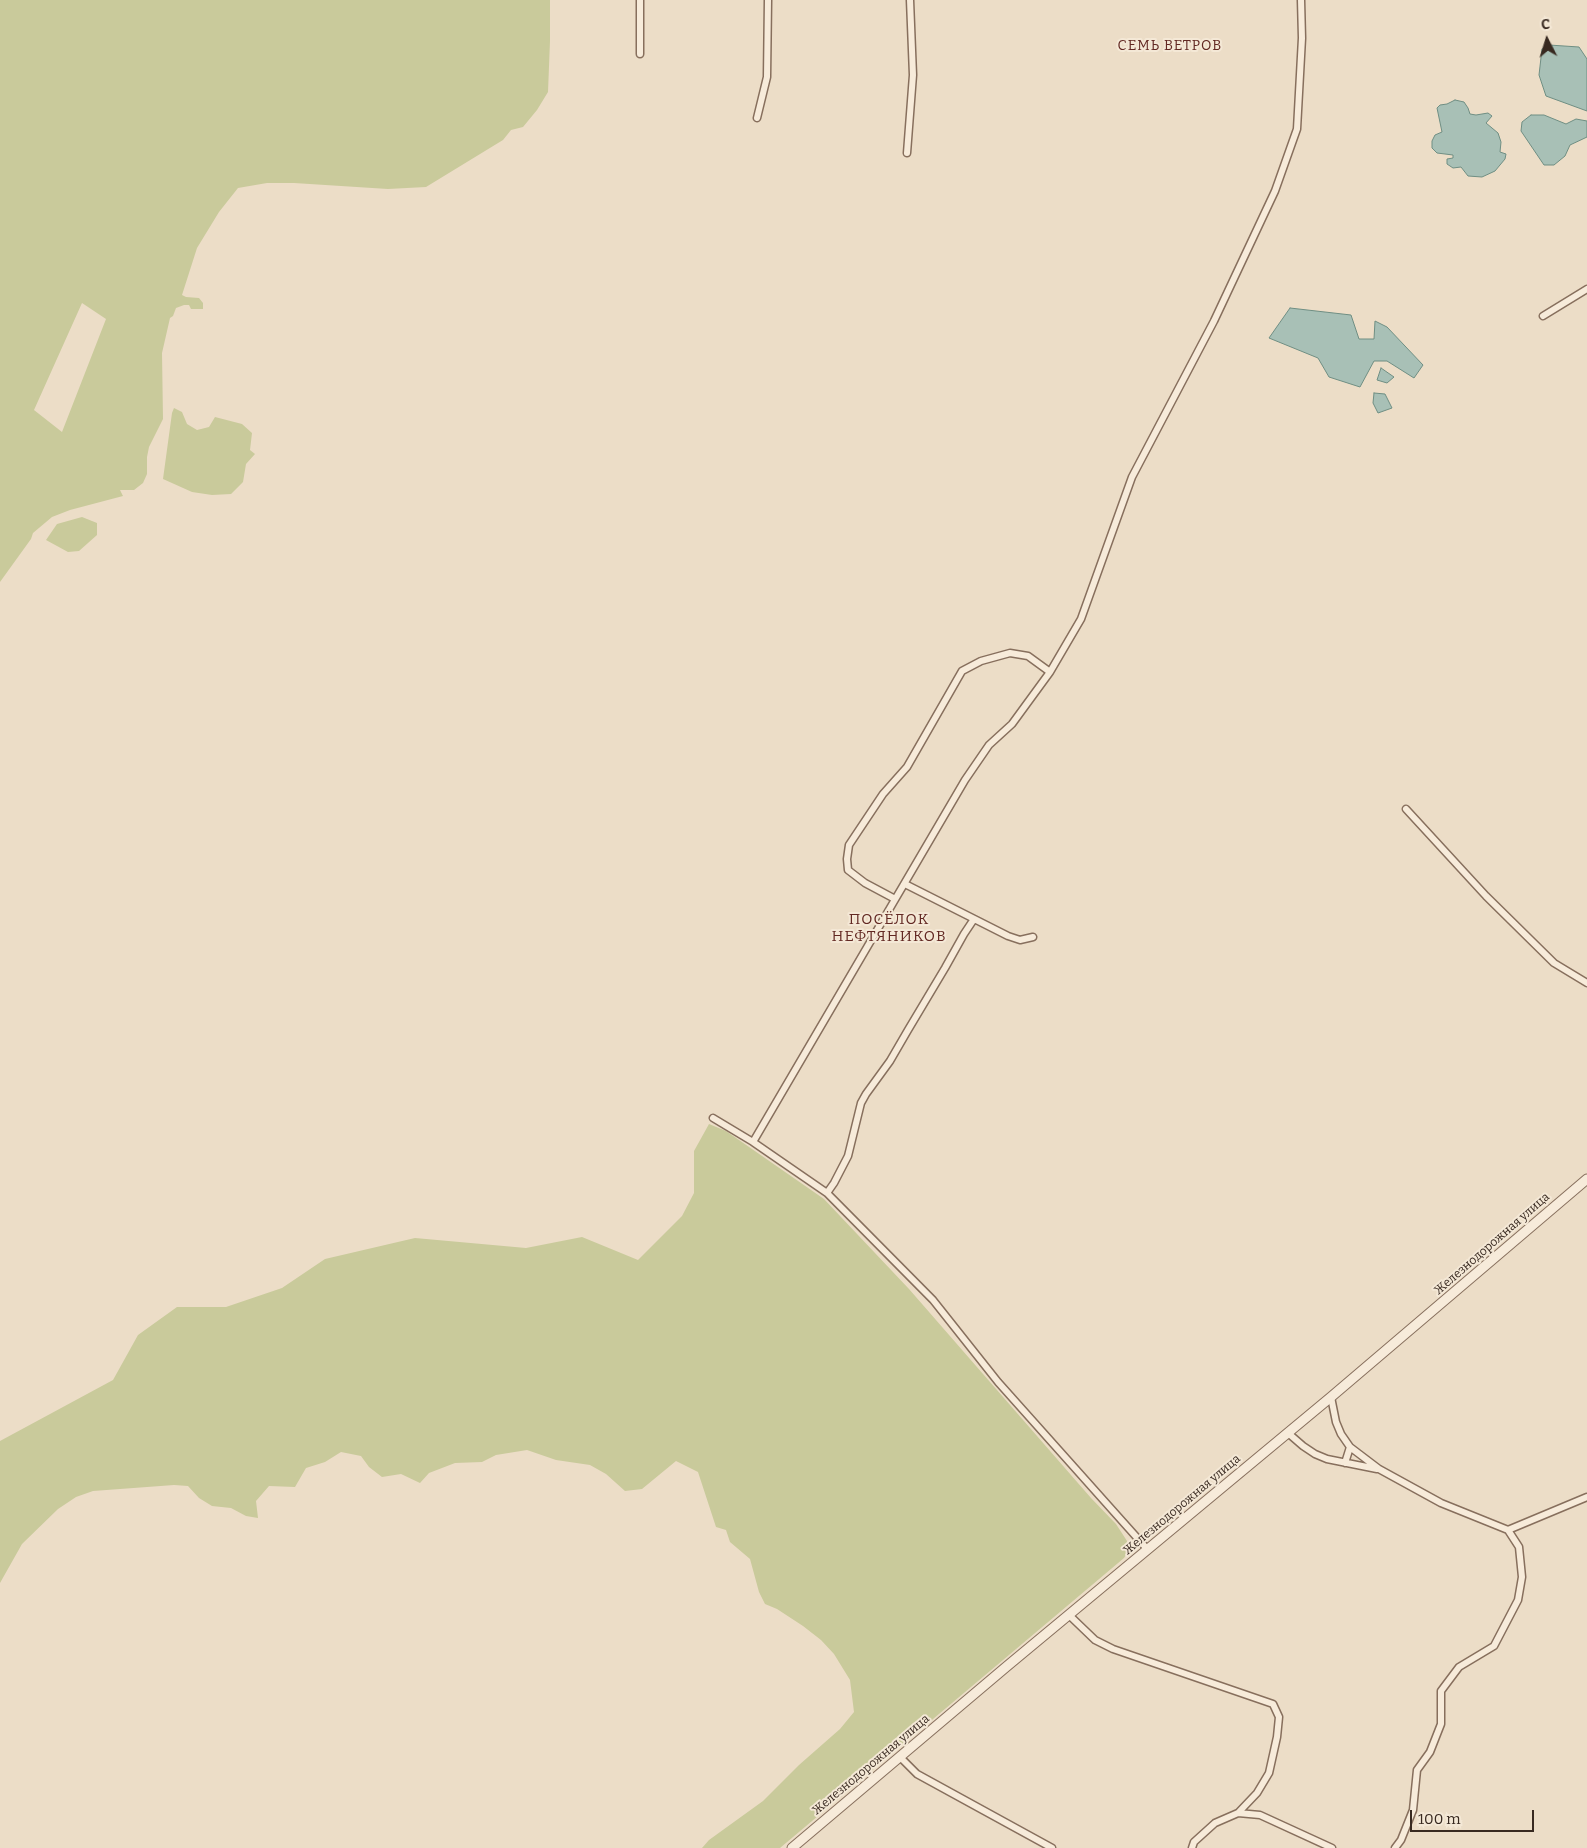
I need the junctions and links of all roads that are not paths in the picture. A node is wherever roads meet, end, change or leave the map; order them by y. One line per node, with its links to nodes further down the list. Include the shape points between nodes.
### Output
1 (640, 0): 5 (street)
2 (768, 0): 6 (street, via 767,77)
3 (910, 0): 7 (street, via 913,74)
4 (1301, 0): 10 (street, via 1297,129 1275,191 1214,321 1132,477 1081,619)
5 (640, 54)
6 (757, 118)
7 (908, 153)
8 (1587, 289): 9 (street)
9 (1543, 316)
10 (1050, 672): 12 (street, via 965,780); 13 (street, via 1028,656 1010,652 962,671 907,767 883,794 848,845 848,870)
11 (1406, 809): 16 (street, via 1486,896 1554,963)
12 (905, 884): 13 (street); 14 (street)
13 (894, 899): 18 (street)
14 (974, 919): 15 (street, via 1020,940); 20 (street, via 890,1061 861,1103 848,1156)
15 (1033, 937)
16 (1587, 982)
17 (713, 1118): 18 (street)
18 (753, 1142): 20 (street)
19 (1587, 1179): 21 (street, Железнодорожная улица)
20 (827, 1193): 28 (street, via 932,1300 998,1382)
21 (1331, 1397): 22 (street, Железнодорожная улица); 23 (street, via 1336,1422)
22 (1288, 1433): 24 (street, via 1315,1454); 28 (street, Железнодорожная улица)
23 (1350, 1447): 24 (street); 25 (street)
24 (1345, 1462): 25 (street)
25 (1379, 1470): 27 (street, via 1442,1503)
26 (1587, 1497): 27 (street)
27 (1508, 1530): 36 (street, via 1519,1547 1522,1577 1518,1600 1494,1646 1458,1667 1441,1690 1441,1724 1430,1752 1417,1770 1413,1810 1402,1840)
28 (1148, 1550): 29 (street, Железнодорожная улица)
29 (1070, 1615): 30 (street, Железнодорожная улица); 31 (street, via 1095,1640 1113,1649 1273,1704 1279,1717 1269,1773 1257,1793)
30 (900, 1757): 32 (street, Железнодорожная улица); 33 (street, via 917,1774)
31 (1238, 1813): 34 (street, via 1214,1823); 35 (street, via 1260,1815)
32 (792, 1848)
33 (1052, 1848)
34 (1192, 1848)
35 (1332, 1848)
36 (1394, 1848)

